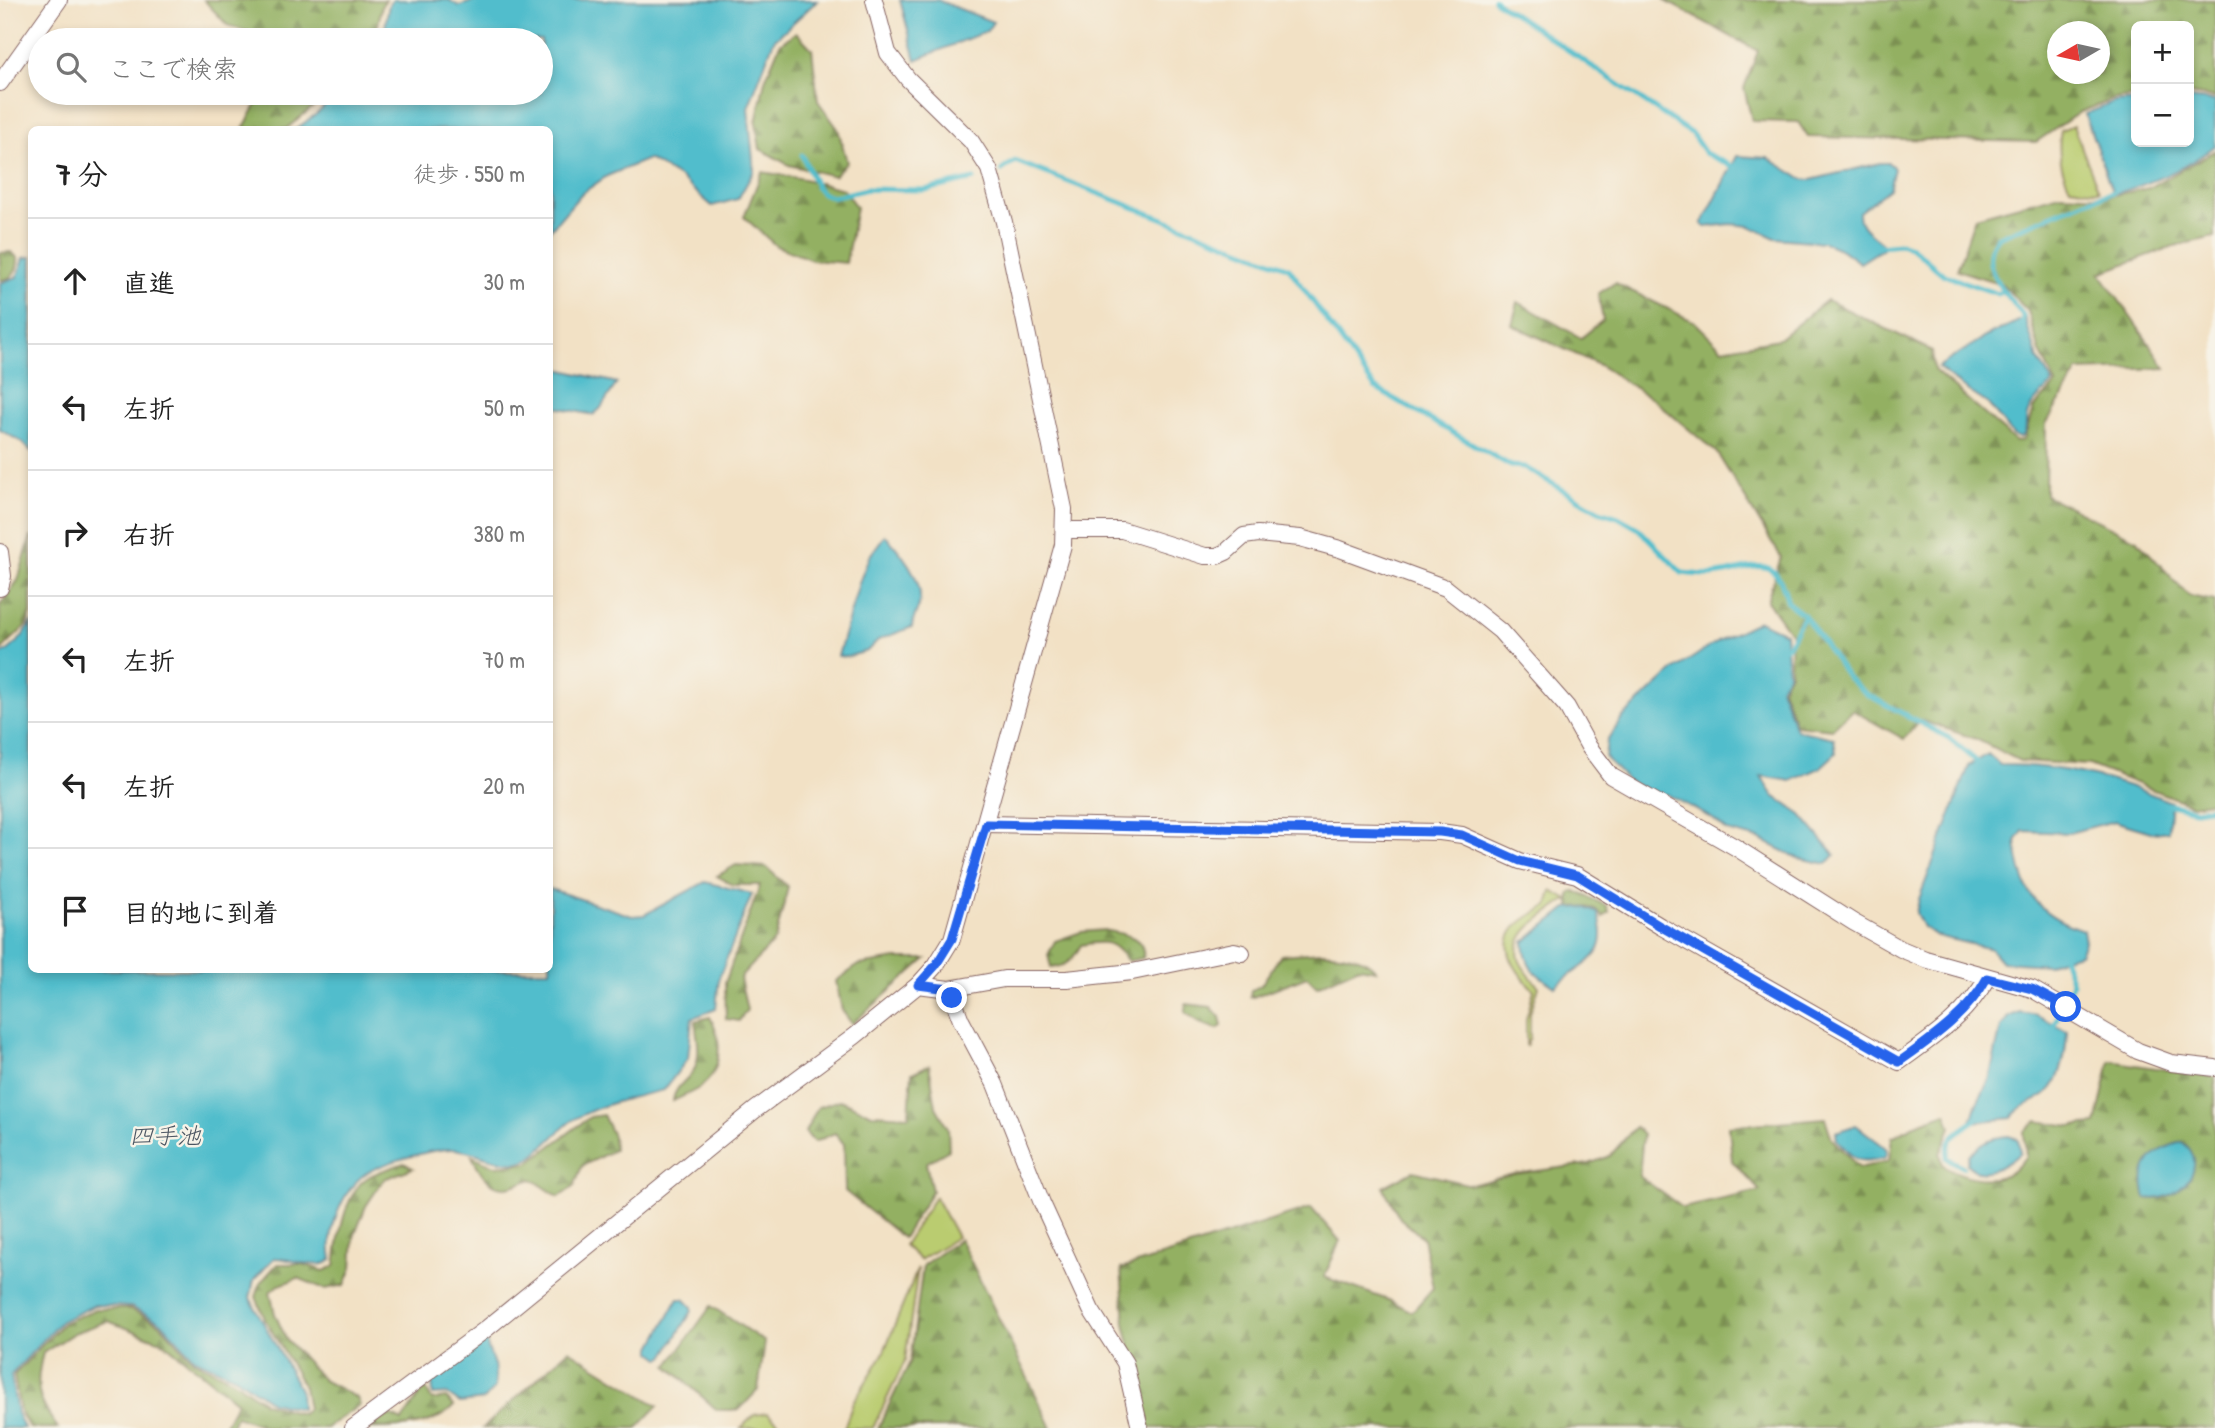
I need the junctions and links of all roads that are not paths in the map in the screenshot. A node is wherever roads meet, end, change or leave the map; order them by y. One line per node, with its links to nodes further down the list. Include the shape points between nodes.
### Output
1 (60, 0): 3 (street)
2 (874, 0): 6 (street, via 888,53 971,141 989,169 1004,222)
3 (40, 28)
4 (28, 44): 5 (street)
5 (0, 83)
6 (1065, 530): 9 (street); 11 (street, via 1122,530 1205,556 1226,552 1244,536 1300,538 1446,588 1500,631 1567,707 1611,776 1901,949)
7 (0, 552): 8 (street, via 4,576)
8 (0, 588)
9 (986, 824): 11 (street, via 1462,835 1520,861 1577,875 1899,1062 1961,1013); 12 (street, via 952,939)
10 (1242, 953): 13 (street, via 1132,972 1004,979)
11 (1987, 978): 14 (street, via 2032,989 2138,1051 2171,1063)
12 (918, 985): 13 (street); 15 (street, via 755,1110 486,1329)
13 (949, 989): 16 (street, via 995,1084 1091,1310 1125,1363)
14 (2215, 1068)
15 (353, 1428)
16 (1140, 1428)

